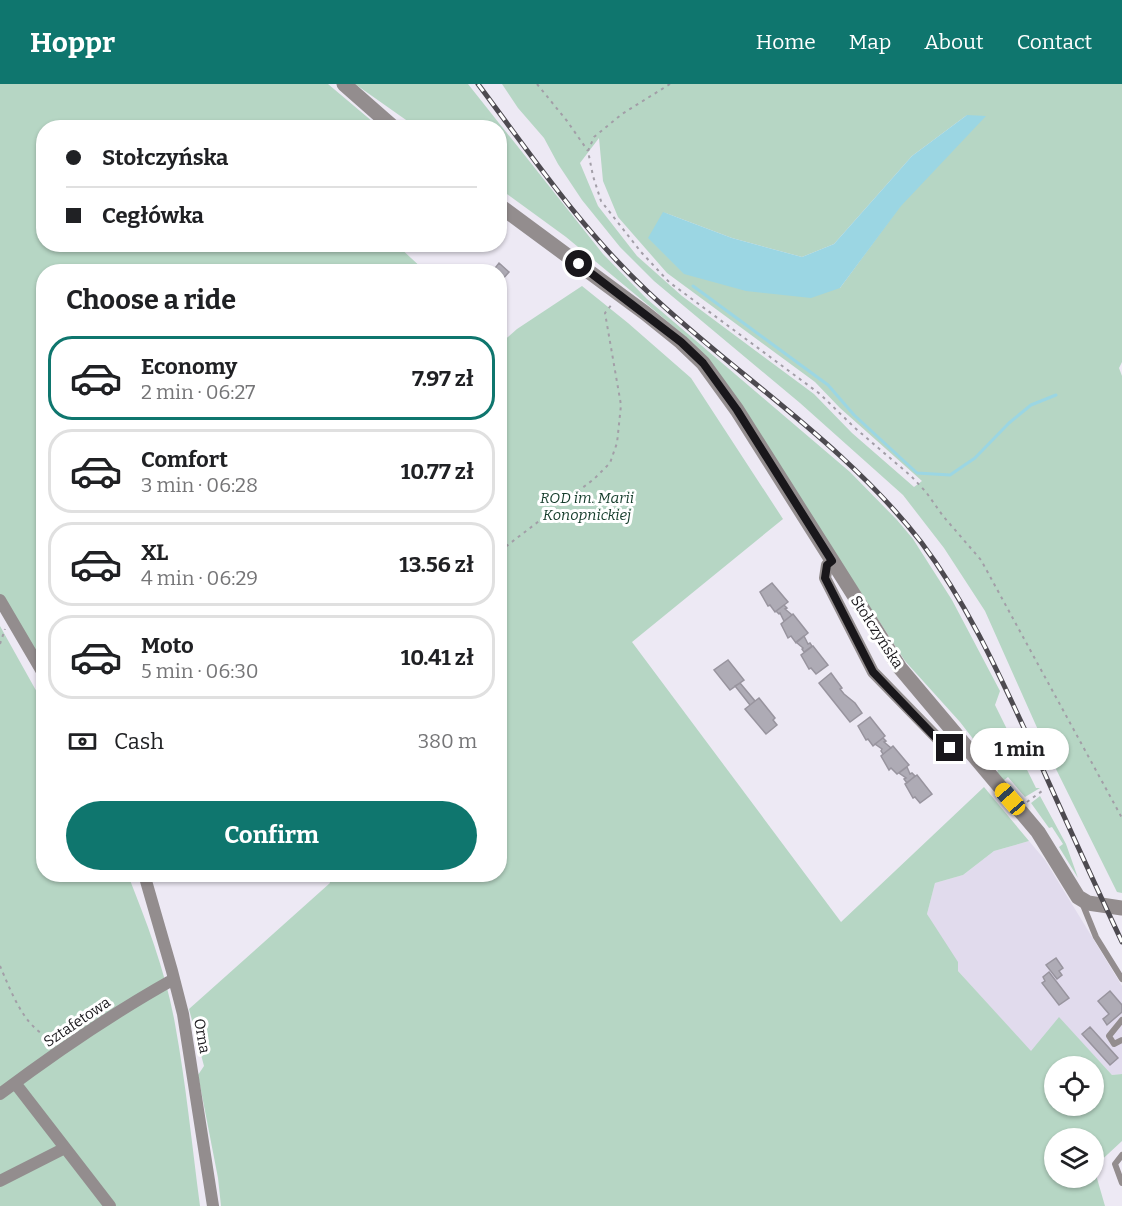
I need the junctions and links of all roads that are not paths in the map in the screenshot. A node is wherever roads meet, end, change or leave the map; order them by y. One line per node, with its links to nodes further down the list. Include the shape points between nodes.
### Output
1 (344, 84): 2 (street)
2 (385, 120)
3 (507, 211): 4 (street, Stołczyńska, via 645,313 696,356 737,410)
4 (832, 561): 7 (street, Stołczyńska, via 900,668); 7 (street, via 827,565 825,578 873,672 945,746 959,750)
5 (0, 600): 6 (street)
6 (36, 661)
7 (964, 745): 9 (street, Stołczyńska, via 1041,836)
8 (146, 882): 11 (street, Orna)
9 (1080, 899): 10 (street); 12 (lane, via 1096,937)
10 (1122, 908)
11 (174, 979): 15 (street, Sztafetowa); 22 (street, Orna)
12 (1122, 979)
13 (1122, 1020): 14 (lane, via 1109,1036 1114,1044)
14 (1122, 1040)
15 (15, 1083): 16 (street, Sztafetowa); 17 (street)
16 (0, 1094)
17 (65, 1148): 19 (street); 21 (street)
18 (1122, 1155): 20 (lane, via 1115,1164)
19 (0, 1181)
20 (1122, 1183)
21 (111, 1206)
22 (213, 1206)

